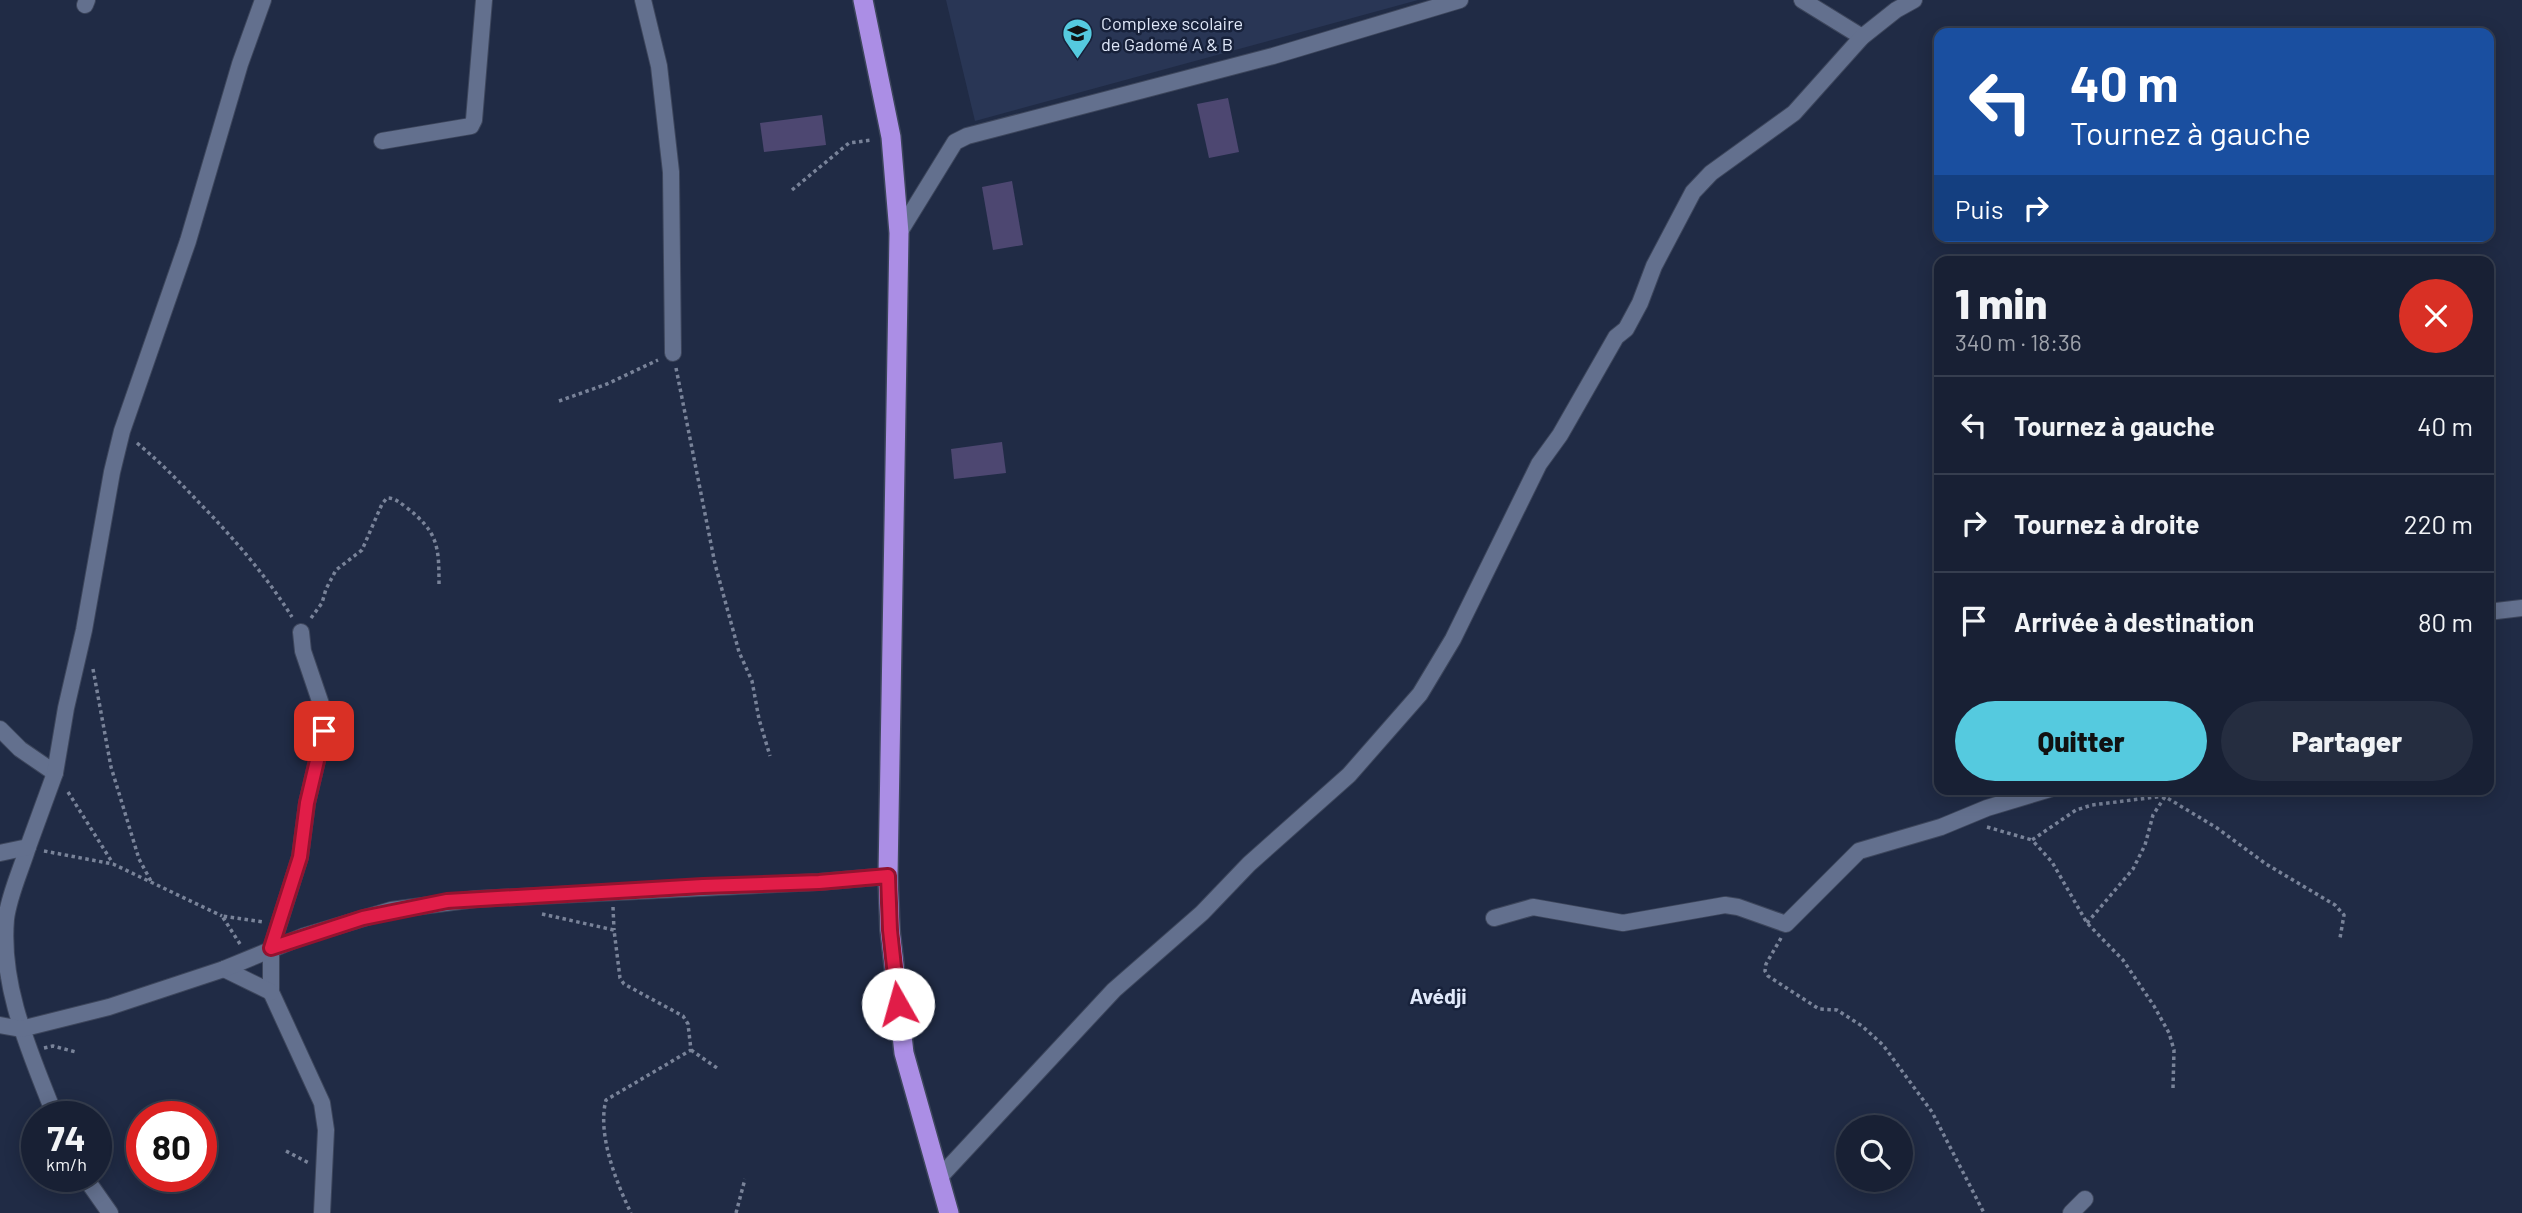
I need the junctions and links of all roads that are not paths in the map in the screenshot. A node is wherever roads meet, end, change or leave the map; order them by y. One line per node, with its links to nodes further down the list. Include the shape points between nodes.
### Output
1 (263, 0): 16 (street, via 188,241 122,431)
2 (484, 0): 9 (street, via 471,126)
3 (643, 0): 11 (street, via 659,66 671,172)
4 (863, 0): 10 (highway, via 891,137)
5 (1460, 0): 10 (street, via 1273,56 967,136 955,142)
6 (1802, 0): 8 (street)
7 (1914, 0): 8 (street)
8 (1862, 37): 28 (street, via 1794,113 1711,173 1693,192 1640,303 1539,464 1453,639 1420,694 1343,780 1114,990)
9 (382, 141)
10 (899, 233): 20 (highway)
11 (673, 353)
12 (2522, 608): 13 (street)
13 (2494, 610)
14 (301, 632): 22 (street, via 324,731 300,857)
15 (0, 729): 16 (street)
16 (55, 773): 18 (street)
17 (2030, 795): 21 (street, via 1859,850 1786,924 1725,905 1623,923 1533,907)
18 (28, 847): 19 (street); 26 (street, via 7,912 4,947)
19 (0, 853)
20 (888, 876): 22 (street, via 447,901 363,918); 28 (highway, via 904,1053)
21 (1494, 918)
22 (271, 948): 23 (street); 24 (street)
23 (225, 969): 24 (street); 26 (street, via 109,1007)
24 (271, 992): 32 (street, via 322,1102 326,1130)
25 (0, 1025): 26 (street)
26 (21, 1029): 27 (street)
27 (49, 1101)
28 (938, 1179): 33 (highway)
29 (95, 1192): 31 (street)
30 (2085, 1199): 34 (street)
31 (110, 1213)
32 (322, 1213)
33 (949, 1213)
34 (2071, 1213)

